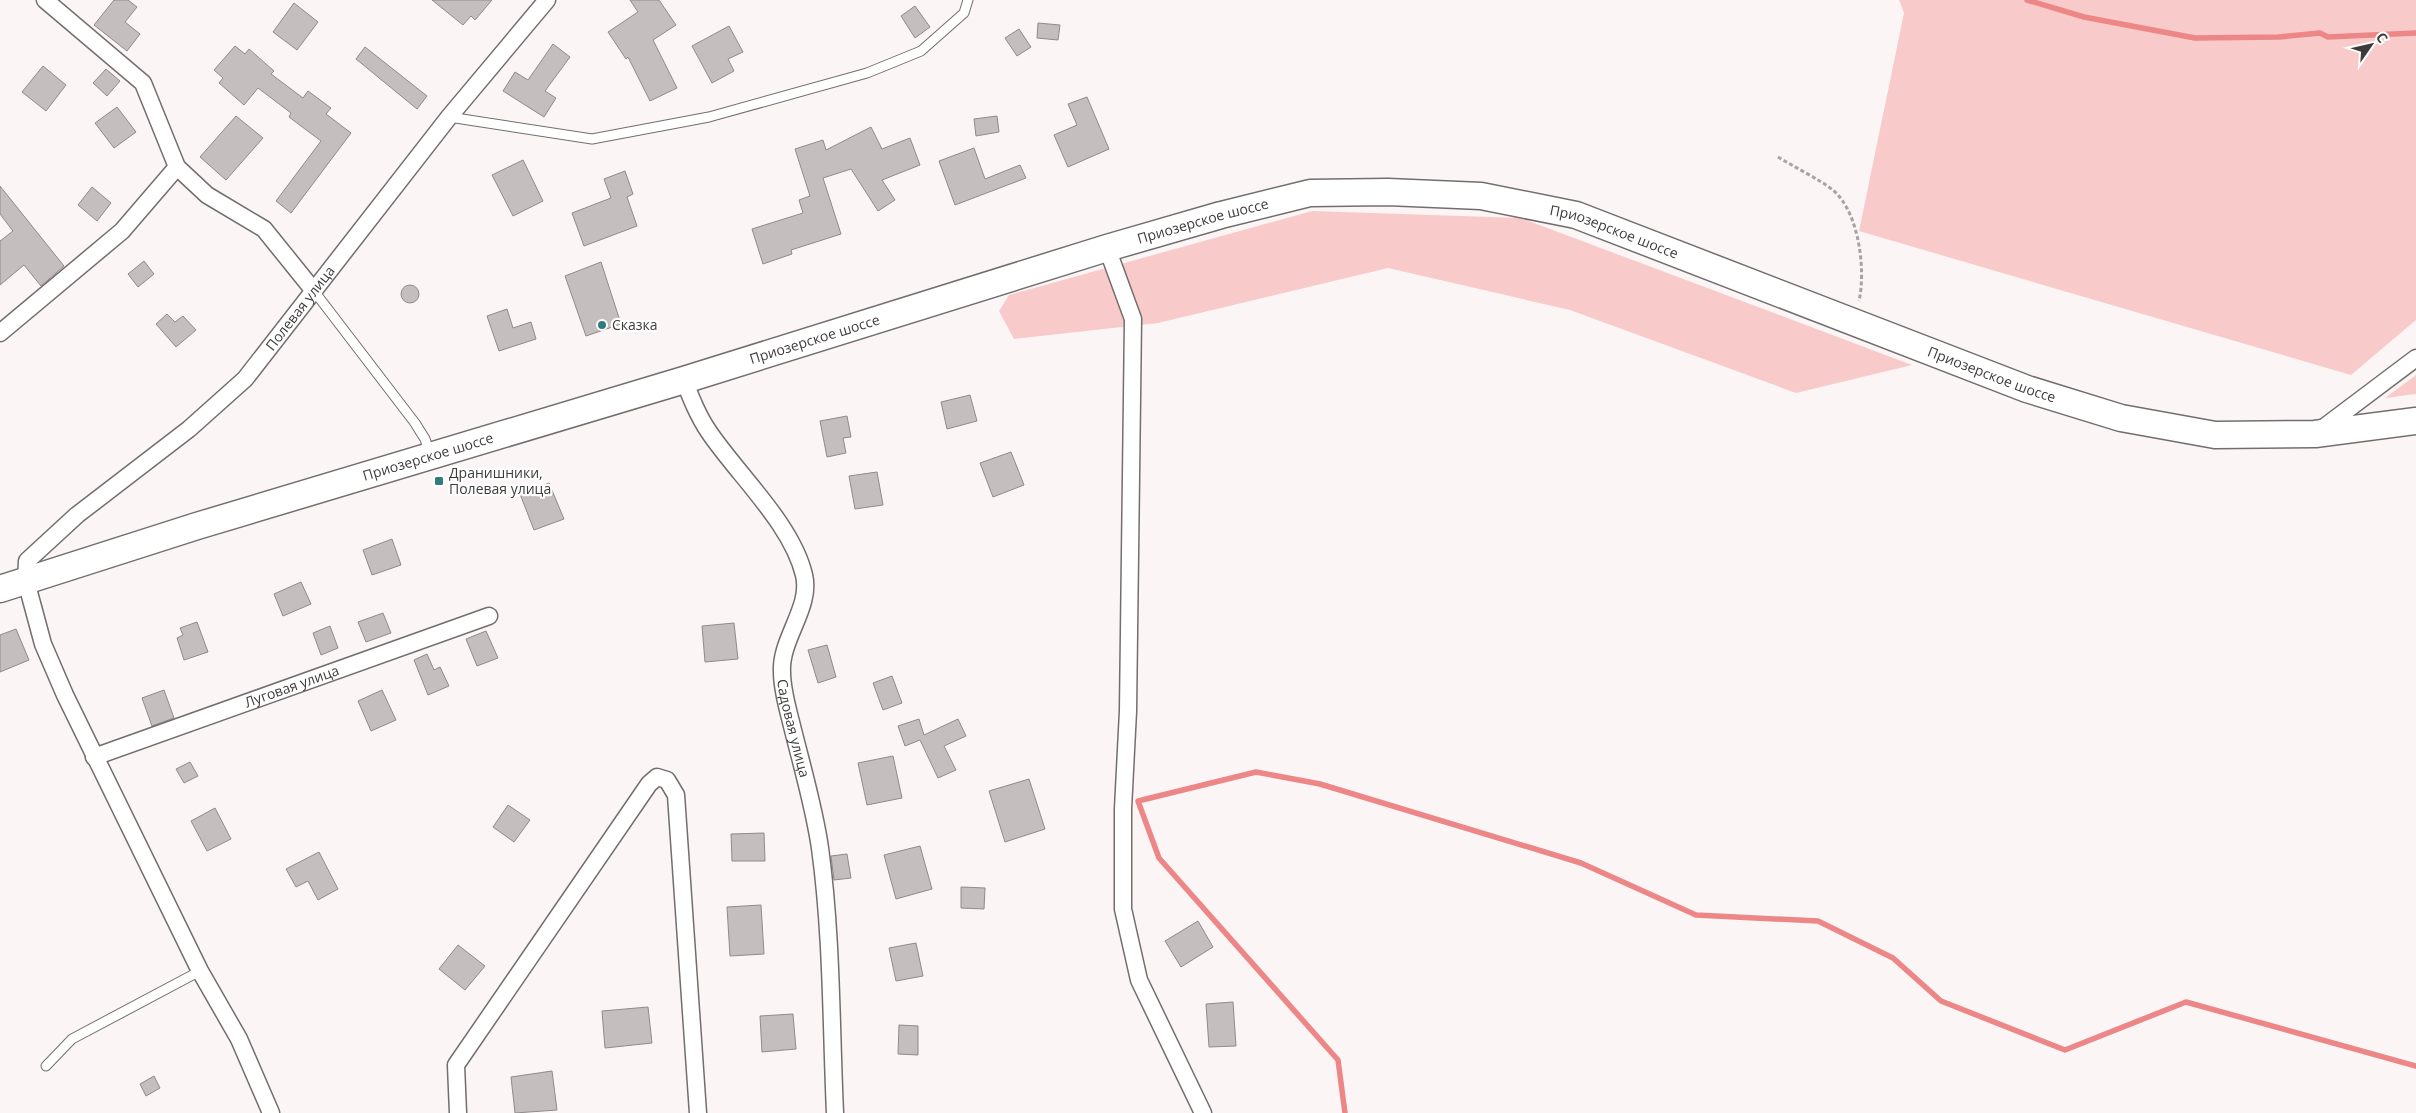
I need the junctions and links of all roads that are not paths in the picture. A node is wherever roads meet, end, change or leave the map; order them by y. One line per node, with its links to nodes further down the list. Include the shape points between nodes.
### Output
1 (45, 0): 5 (street, via 143,83)
2 (547, 0): 4 (street, Полевая улица)
3 (968, 0): 4 (lane, via 964,12 921,51 868,73 709,117 592,139)
4 (449, 117): 7 (street, Полевая улица)
5 (177, 167): 7 (street, via 207,195 264,229); 8 (street, via 122,231)
6 (1107, 248): 10 (main road, Приозерское шоссе); 12 (main road, Приозерское шоссе, via 1221,214 1310,193 1480,196 1576,215 2027,389 2121,418 2215,435); 24 (street, via 1133,319 1123,909 1139,980)
7 (314, 291): 13 (lane, via 415,423); 14 (street, Полевая улица, via 245,379 189,429 77,515 27,561)
8 (0, 333)
9 (2416, 358): 12 (street)
10 (684, 380): 13 (main road, Приозерское шоссе); 23 (street, Садовая улица, via 709,432 770,512 792,545 805,576 802,606 784,647 782,671 820,847)
11 (2416, 421): 12 (main road, Приозерское шоссе)
12 (2315, 434)
13 (430, 456): 14 (main road, Приозерское шоссе)
14 (26, 581): 15 (main road, Приозерское шоссе); 17 (street, via 43,644)
15 (0, 589)
16 (489, 616): 17 (street, Луговая улица)
17 (94, 757): 18 (street)
18 (200, 971): 19 (lane, via 72,1039); 20 (street, via 239,1040)
19 (46, 1066)
20 (272, 1113)
21 (458, 1113): 22 (street, via 456,1065 649,784 657,777 667,780 676,795)
22 (698, 1113)
23 (835, 1113)
24 (1203, 1113)

